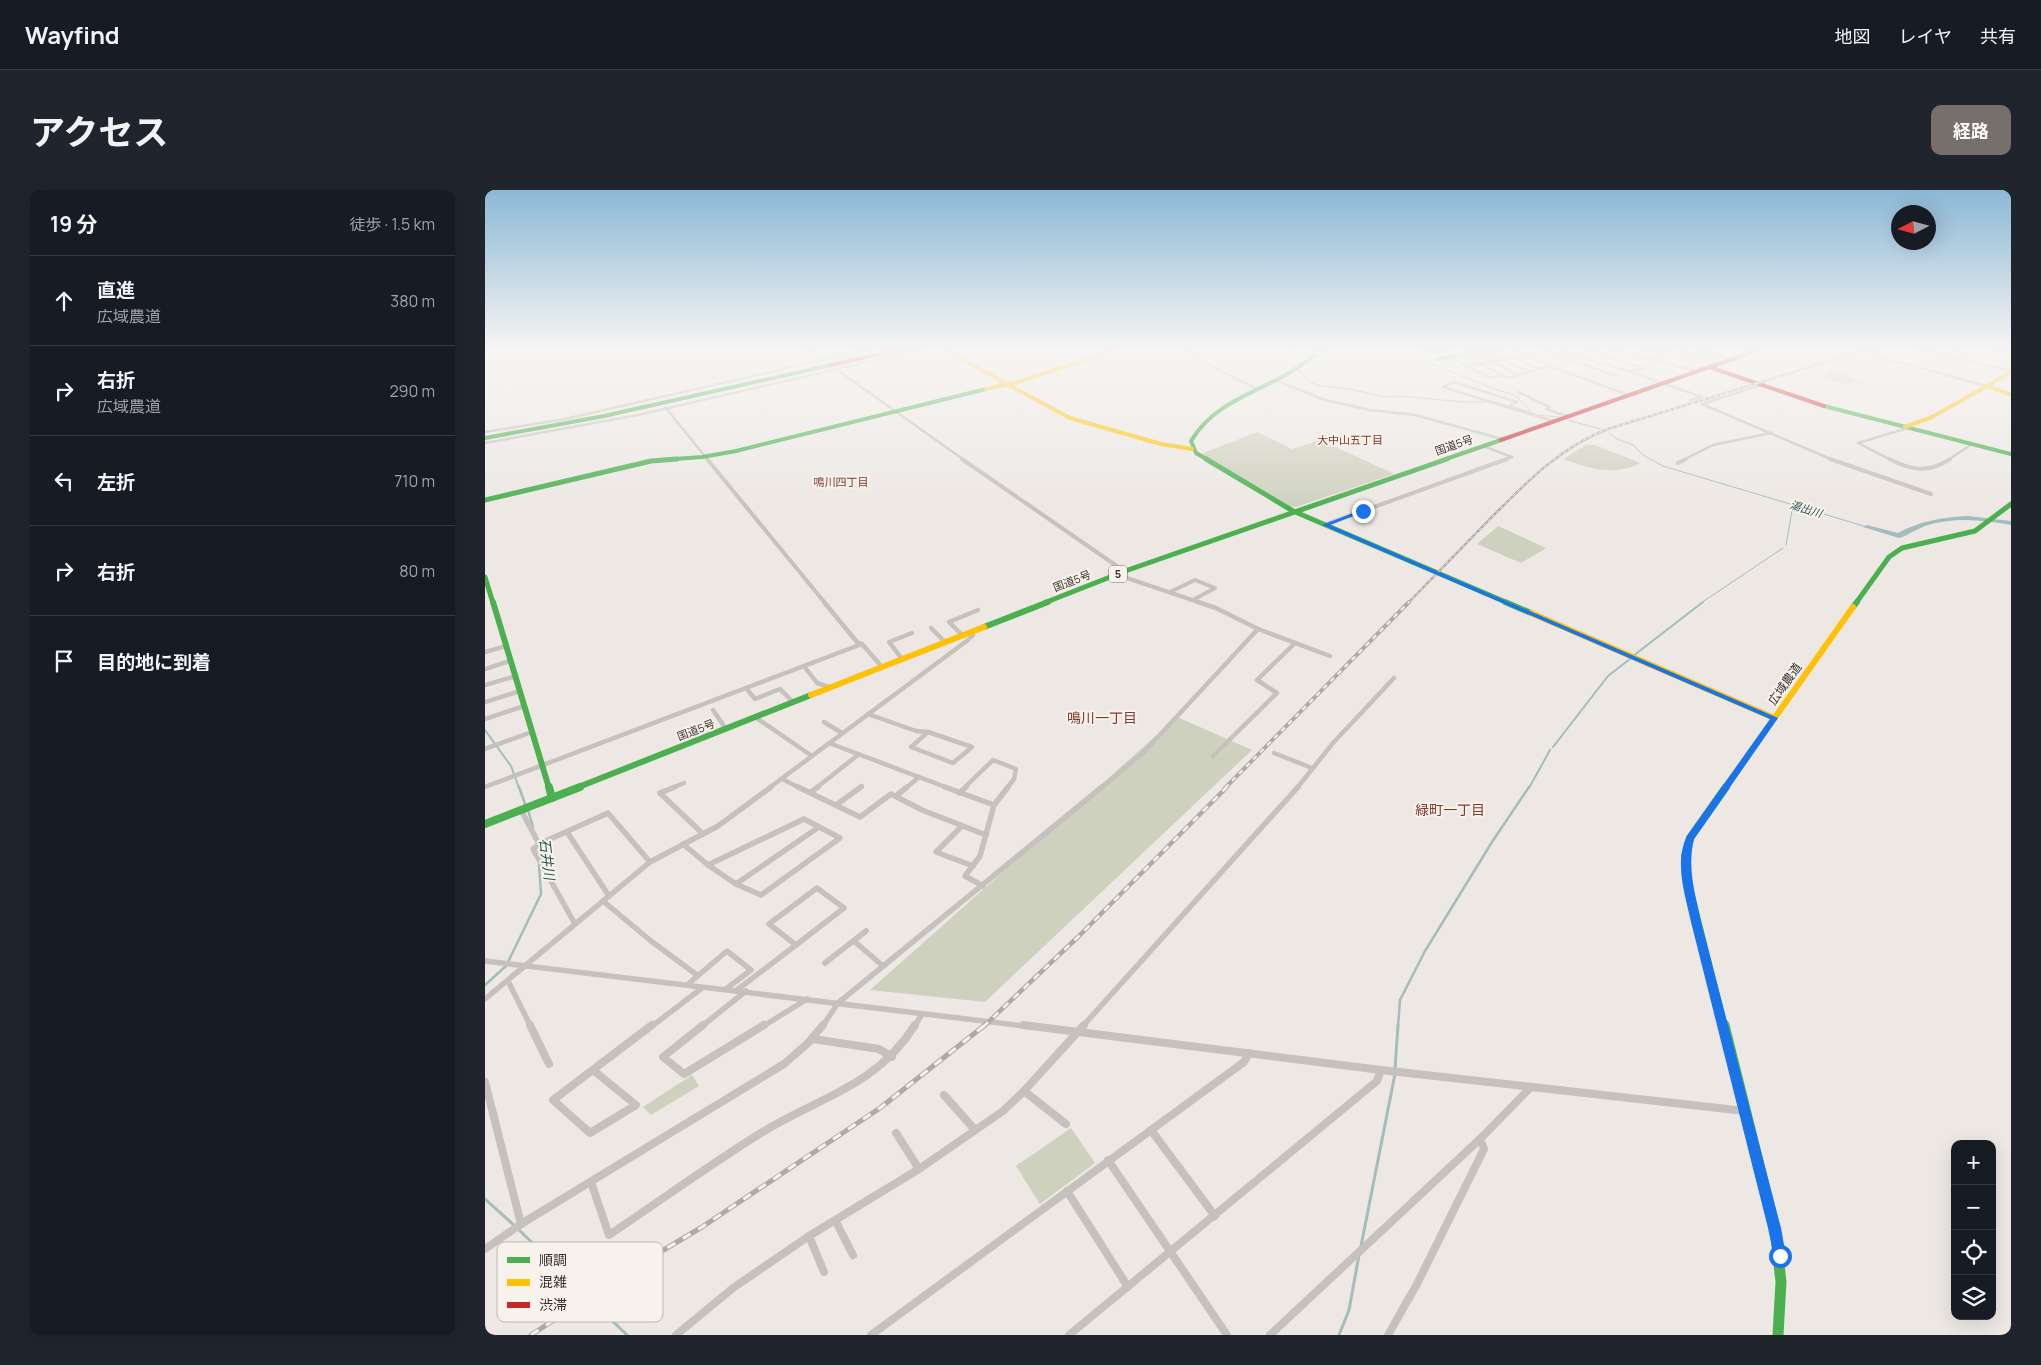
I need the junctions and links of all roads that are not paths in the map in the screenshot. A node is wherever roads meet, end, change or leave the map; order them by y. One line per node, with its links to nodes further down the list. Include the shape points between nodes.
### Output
1 (639, 402): 24 (street)
2 (657, 402): 24 (main road)
3 (663, 402): 24 (main road, via 603,416)
4 (685, 402): 17 (street)
5 (885, 402): 19 (street)
6 (929, 402): 19 (main road)
7 (1039, 402): 29 (main road, via 1069,418 1161,444)
8 (1235, 402): 29 (main road, via 1205,421 1192,437)
9 (1336, 402): 25 (street, via 1415,415)
10 (1492, 402): 18 (street)
11 (1516, 402): 18 (street)
12 (1540, 402): 20 (street, via 1550,407 1545,409)
13 (1606, 402): 20 (main road, 国道5号 / 5)
14 (1707, 402): 23 (street, via 1702,404)
15 (1811, 402): 22 (main road)
16 (1957, 402): 22 (main road)
17 (665, 407): 26 (street, via 564,430); 31 (street)
18 (1506, 407): 21 (street)
19 (896, 410): 31 (main road); 38 (street)
20 (1567, 416): 21 (main road, 国道5号 / 5)
21 (1553, 421): 25 (main road, 国道5号 / 5)
22 (1906, 428): 27 (main road); 27 (street, via 1858,443 1914,469 1936,468)
23 (1772, 433): 32 (street, via 1713,445); 33 (street, via 1839,463)
24 (485, 435)
25 (1502, 439): 28 (main road, 国道5号 / 5)
26 (485, 443)
27 (1972, 444): 30 (main road)
28 (1483, 446): 36 (main road, 国道5号 / 5); 37 (street, via 1512,457)
29 (1192, 449): 36 (main road, via 1206,461)
30 (2011, 454)
31 (707, 457): 34 (main road, via 644,462); 51 (street, via 857,642)
32 (1678, 463)
33 (1931, 494)
34 (485, 500)
35 (2011, 504): 72 (main road, 広域農道, via 1982,528 1969,534 1895,551)
36 (1293, 511): 37 (main road); 38 (main road, 国道5号 / 5)
37 (1325, 525): 72 (main road)
38 (1122, 572): 41 (street, via 1124,577); 47 (main road, 国道5号 / 5)
39 (485, 577): 40 (main road)
40 (487, 590): 52 (main road)
41 (1170, 592): 42 (street); 42 (street, via 1195,580 1215,588)
42 (1192, 600): 45 (street)
43 (978, 610): 48 (street, via 949,622)
44 (931, 628): 49 (street)
45 (1258, 629): 50 (street); 111 (street, via 1143,754)
46 (912, 632): 55 (street, via 889,642)
47 (971, 632): 48 (main road, 国道5号 / 5); 70 (street, via 973,635 968,640)
48 (962, 635): 49 (main road, 国道5号 / 5)
49 (945, 642): 55 (main road, 国道5号 / 5)
50 (1295, 643): 54 (street); 84 (street, via 1257,680 1277,693)
51 (862, 644): 57 (street); 58 (street)
52 (506, 646): 53 (street); 56 (main road)
53 (485, 652)
54 (1330, 656)
55 (902, 658): 58 (main road, 国道5号 / 5)
56 (510, 661): 59 (street); 60 (main road)
57 (804, 666): 63 (street, via 817,683); 64 (street)
58 (882, 667): 63 (main road, 国道5号 / 5)
59 (485, 669)
60 (516, 676): 62 (street); 65 (main road)
61 (1394, 678): 86 (street)
62 (485, 685)
63 (830, 687): 67 (main road, 国道5号 / 5)
64 (747, 688): 67 (street, via 755,699 781,688); 85 (street)
65 (520, 691): 66 (street); 68 (main road)
66 (485, 702)
67 (793, 702): 71 (main road, 国道5号 / 5)
68 (524, 706): 73 (street); 76 (main road)
69 (713, 710): 75 (street)
70 (868, 714): 77 (street); 78 (street)
71 (754, 717): 75 (main road, 国道5号 / 5); 83 (street)
72 (1774, 718): 144 (main road, 広域農道, via 1690,838 1685,856 1696,922)
73 (485, 719)
74 (825, 722): 78 (street)
75 (726, 729): 95 (main road, 国道5号 / 5)
76 (532, 732): 80 (street); 85 (main road)
77 (928, 732): 77 (street, via 911,747 953,764 972,747)
78 (842, 734): 79 (street)
79 (829, 743): 82 (street); 83 (street)
80 (485, 749)
81 (1274, 753): 86 (street)
82 (858, 755): 87 (street); 92 (street)
83 (811, 756): 88 (street)
84 (1213, 756)
85 (542, 764): 91 (street); 95 (main road)
86 (1312, 768): 133 (street)
87 (919, 777): 93 (street); 94 (street)
88 (782, 779): 92 (street); 103 (street)
89 (684, 783): 103 (street, via 659,793)
90 (863, 786): 96 (street)
91 (485, 787)
92 (811, 792): 96 (street)
93 (959, 793): 97 (street); 97 (street, via 993,760 1016,769 1014,779)
94 (897, 796): 96 (street, via 891,794 860,818); 100 (street)
95 (552, 798): 98 (main road, 国道5号 / 5)
96 (836, 805)
97 (994, 805): 104 (street)
98 (521, 810): 99 (main road, 国道5号 / 5); 105 (street)
99 (487, 822)
100 (962, 826): 104 (street); 109 (street, via 936,852)
101 (819, 827): 108 (street, via 804,819); 110 (street); 110 (street, via 840,838 761,895)
102 (567, 832): 105 (street); 107 (street, via 608,813); 112 (street)
103 (703, 834): 106 (street)
104 (986, 835): 109 (street, via 980,856)
105 (539, 844): 114 (street, via 533,849)
106 (683, 844): 107 (street); 108 (street)
107 (650, 862): 112 (street)
108 (708, 865): 110 (street)
109 (973, 866): 111 (street, via 965,876)
110 (736, 884)
111 (983, 886): 121 (street)
112 (609, 896): 113 (street)
113 (603, 901): 114 (street); 122 (street)
114 (575, 924): 120 (street)
115 (866, 931): 116 (street)
116 (854, 941): 119 (street); 121 (street)
117 (797, 945): 117 (street, via 803,940 845,908 817,888 769,924); 127 (street)
118 (485, 961): 120 (street)
119 (825, 963)
120 (526, 966): 123 (street); 124 (street)
121 (883, 966): 131 (street)
122 (697, 975): 124 (street); 126 (street, via 727,952 751,970)
123 (508, 981): 129 (street); 137 (street)
124 (687, 985): 125 (street)
125 (702, 988): 126 (street); 138 (street)
126 (725, 990): 127 (street)
127 (737, 990): 128 (street)
128 (746, 991): 130 (street); 130 (street, via 663,1057 684,1074)
129 (485, 999)
130 (807, 999): 131 (street)
131 (838, 1003): 132 (street); 134 (street)
132 (922, 1014): 133 (street); 136 (street, via 904,1045)
133 (1077, 1033): 135 (street); 142 (street)
134 (813, 1039): 136 (street, via 879,1049); 152 (street, via 784,1064)
135 (1249, 1054): 139 (street); 147 (street, via 1244,1062)
136 (892, 1057): 152 (street, via 857,1085 762,1132 609,1235)
137 (549, 1064)
138 (593, 1070): 138 (street, via 553,1100 590,1133 636,1104)
139 (1381, 1070): 141 (street); 154 (street, via 1377,1081)
140 (485, 1082): 156 (street)
141 (1531, 1087): 144 (street); 149 (street)
142 (1024, 1091): 145 (street); 146 (street, via 1003,1111)
143 (944, 1095): 146 (street)
144 (1745, 1111): 169 (main road, 広域農道, via 1780,1256 1783,1289)
145 (1066, 1124)
146 (975, 1130): 151 (street)
147 (1151, 1130): 150 (street); 154 (street)
148 (896, 1133): 151 (street)
149 (1480, 1138): 167 (street); 168 (street, via 1484,1149)
150 (1108, 1160): 153 (street); 159 (street)
151 (919, 1169): 155 (street)
152 (591, 1182): 156 (street)
153 (1067, 1191): 162 (street); 164 (street)
154 (1215, 1216): 159 (street)
155 (835, 1220): 157 (street); 160 (street)
156 (521, 1224): 158 (street)
157 (809, 1236): 161 (street); 163 (street, via 733,1288)
158 (485, 1249)
159 (1170, 1252): 162 (street); 166 (street)
160 (853, 1255)
161 (824, 1272)
162 (1128, 1287): 165 (street)
163 (676, 1335)
164 (871, 1335)
165 (1069, 1335)
166 (1227, 1335)
167 (1270, 1335)
168 (1388, 1335)
169 (1778, 1335)

